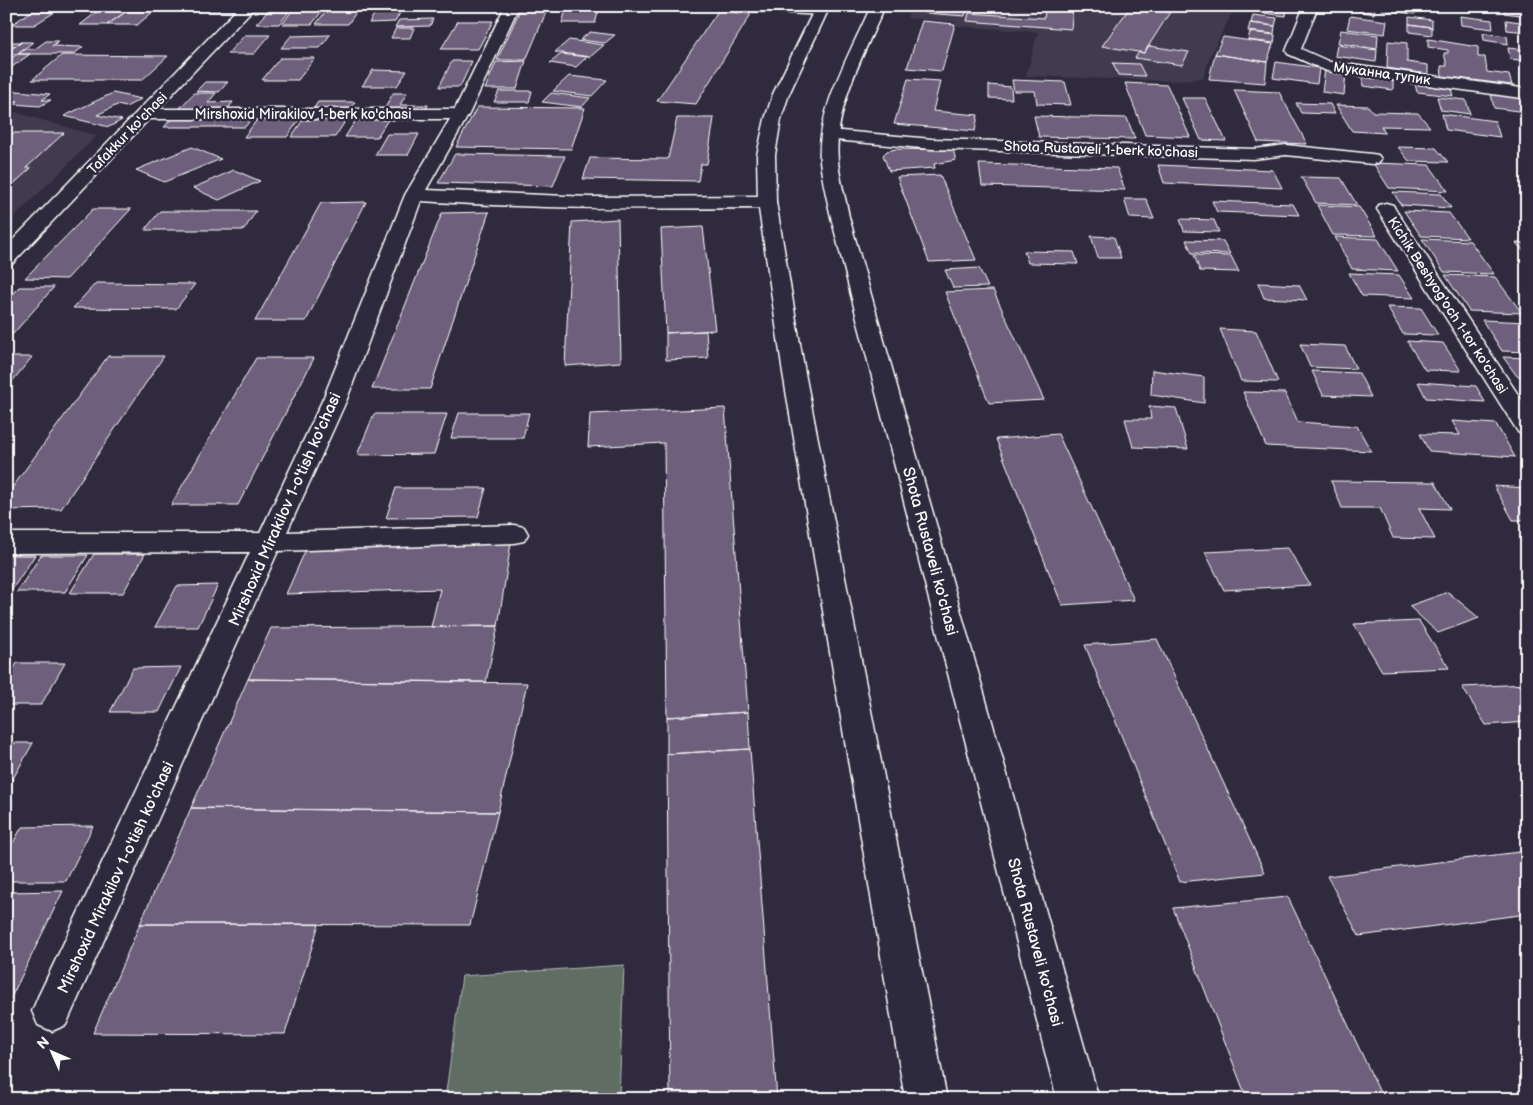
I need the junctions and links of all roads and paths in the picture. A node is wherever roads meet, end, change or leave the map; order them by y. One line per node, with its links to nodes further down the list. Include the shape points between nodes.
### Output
1 (99, 6): 2 (street)
2 (248, 6): 3 (street); 10 (street, Tafakkur ko'chasi)
3 (268, 6)
4 (512, 6): 11 (street, Mirshoxid Mirakilov 1-o'tish ko'chasi)
5 (736, 6): 8 (street)
6 (878, 6): 12 (street, Shota Rustaveli ko'chasi, via 838,101)
7 (1311, 6): 9 (street, Муканна тупик, via 1293,51 1327,66)
8 (822, 8): 15 (street, via 781,94 773,119 766,155)
9 (1520, 93)
10 (146, 114): 11 (street, Mirshoxid Mirakilov 1-berk ko'chasi); 17 (street, Tafakkur ko'chasi)
11 (461, 114): 14 (street, Mirshoxid Mirakilov 1-o'tish ko'chasi)
12 (830, 135): 13 (street, Shota Rustaveli 1-berk ko'chasi, via 932,144 1254,154 1286,150); 24 (street, Shota Rustaveli ko'chasi, via 830,173 840,217)
13 (1372, 159)
14 (414, 195): 15 (street, via 500,202 591,204); 20 (street, Mirshoxid Mirakilov 1-o'tish ko'chasi, via 335,399)
15 (768, 202): 23 (street, via 798,392)
16 (1386, 209): 18 (street, Kichik Beshyog'och 1-tor ko'chasi)
17 (6, 259)
18 (1527, 427)
19 (514, 534): 20 (street)
20 (270, 542): 21 (street); 22 (street, Mirshoxid Mirakilov 1-o'tish ko'chasi)
21 (6, 543)
22 (52, 1011)
23 (926, 1099)
24 (1078, 1099)

